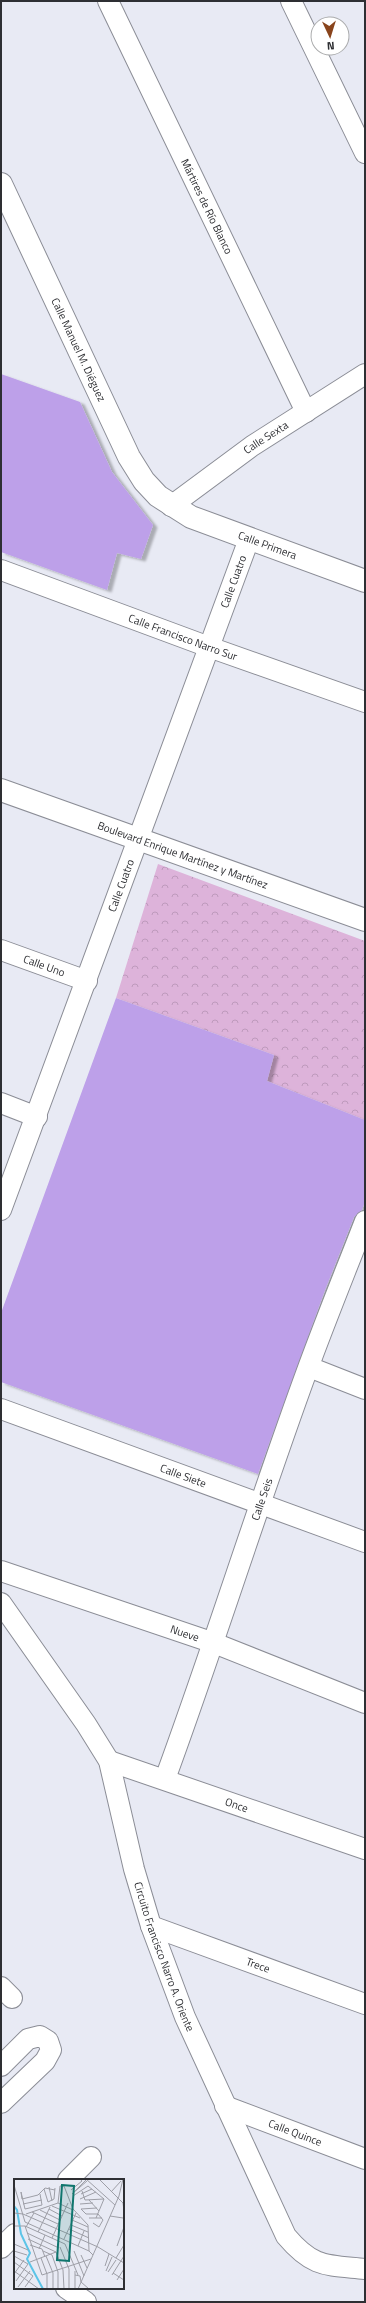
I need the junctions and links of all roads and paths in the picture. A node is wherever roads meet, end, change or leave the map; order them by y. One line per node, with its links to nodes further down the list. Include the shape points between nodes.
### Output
1 (108, 1): 7 (street, Mártires de Río Blanco)
2 (290, 1): 3 (street)
3 (365, 153)
4 (1, 184): 8 (street, Calle Manuel M. Diéguez, via 129,457 144,481)
5 (365, 374): 6 (street, Calle Sexta)
6 (356, 390): 7 (street, Calle Sexta)
7 (306, 412): 8 (street, Calle Sexta, via 252,446)
8 (171, 506): 9 (street, Calle Primera, via 191,517)
9 (249, 539): 11 (street, Calle Primera); 12 (street, Calle Cuatro)
10 (1, 570): 12 (street, Calle Francisco Narro Sur)
11 (365, 581)
12 (209, 647): 13 (street, Calle Francisco Narro Sur); 15 (street, Calle Cuatro)
13 (365, 702)
14 (1, 790): 15 (street, Boulevard Enrique Martínez y Martínez)
15 (140, 839): 16 (street, Boulevard Enrique Martínez y Martínez); 18 (street, Calle Cuatro)
16 (365, 920)
17 (1, 950): 18 (street, Calle Uno)
18 (87, 981): 20 (street, Calle Cuatro)
19 (1, 1103): 20 (street)
20 (37, 1117): 21 (street, Calle Cuatro)
21 (1, 1210)
22 (364, 1228): 23 (street, Calle Seis)
23 (308, 1367): 24 (street); 26 (street, Calle Seis)
24 (365, 1389)
25 (1, 1409): 26 (street, Calle Siete)
26 (260, 1504): 27 (street, Calle Siete); 30 (street, Calle Seis)
27 (365, 1542)
28 (1, 1571): 30 (street, Nueve)
29 (1, 1603): 32 (street, Circuito Francisco Narro A. Oriente)
30 (214, 1643): 31 (street, Nueve); 33 (street, Calle Seis)
31 (365, 1703)
32 (109, 1761): 33 (street, Once); 35 (street, Circuito Francisco Narro A. Oriente, via 134,1869)
33 (165, 1779): 34 (street, Once)
34 (365, 1849)
35 (151, 1926): 36 (street, Trece); 39 (street, Circuito Francisco Narro A. Oriente, via 185,2017)
36 (365, 2004)
37 (1, 2066): 38 (street, via 28,2039 40,2036 48,2040 51,2050 45,2060)
38 (1, 2104)
39 (225, 2106): 41 (street, Calle Quince); 43 (street, Circuito Francisco Narro A. Oriente, via 290,2242 312,2261)
40 (91, 2157): 42 (street)
41 (365, 2159)
42 (69, 2179)
43 (365, 2269)
44 (67, 2289): 45 (street)
45 (86, 2302)

